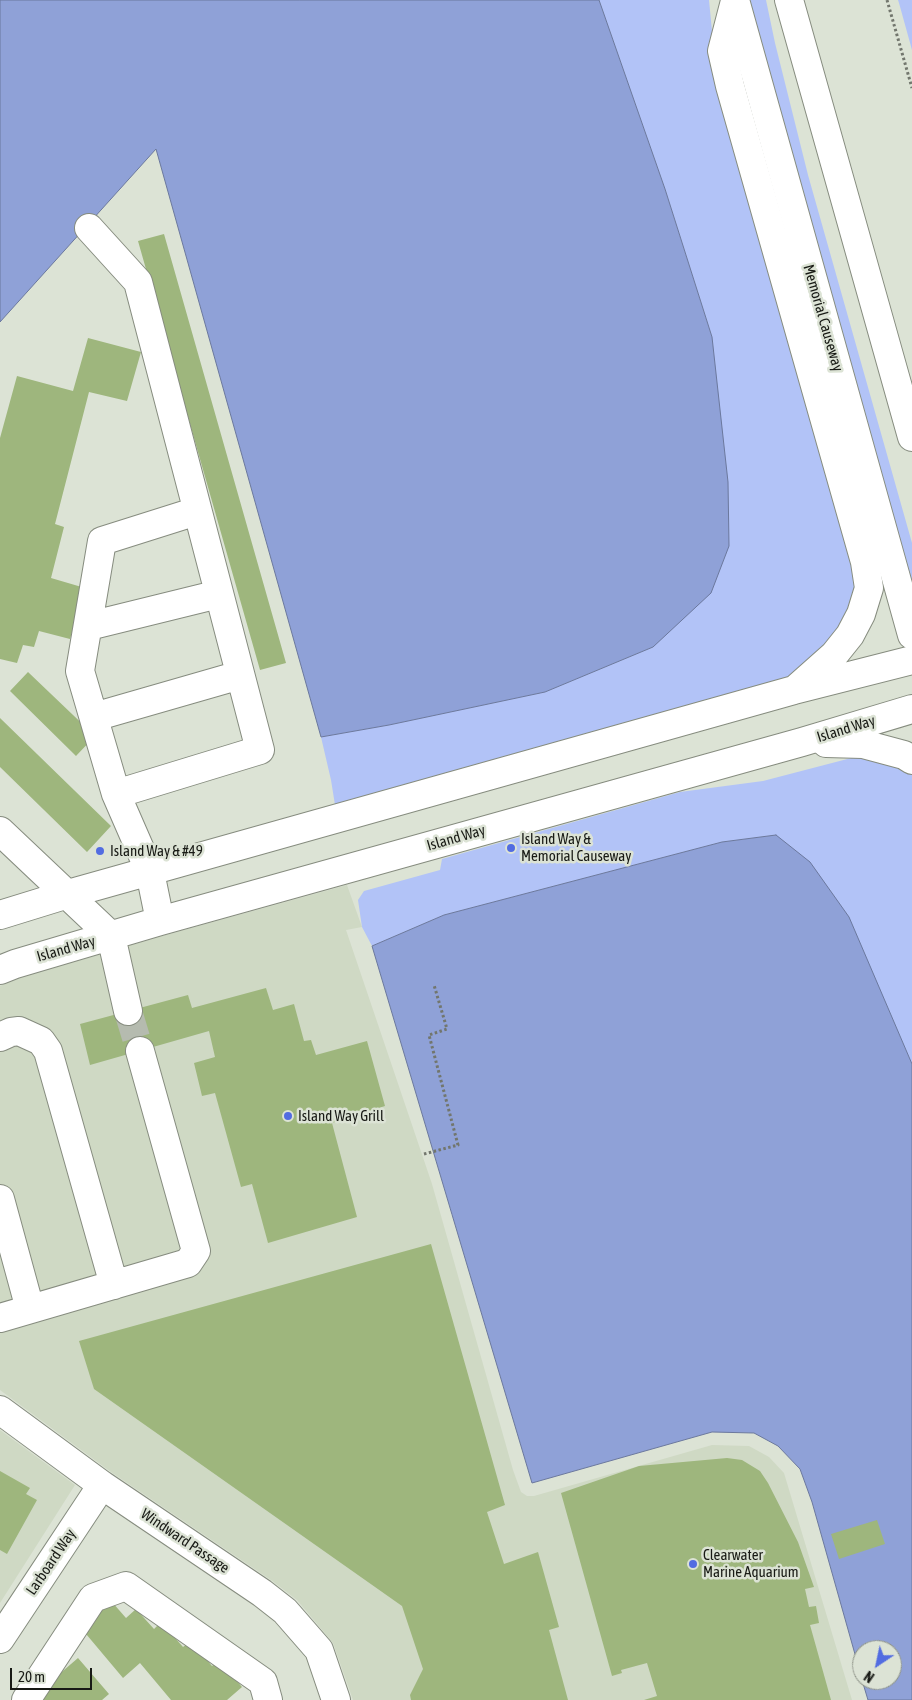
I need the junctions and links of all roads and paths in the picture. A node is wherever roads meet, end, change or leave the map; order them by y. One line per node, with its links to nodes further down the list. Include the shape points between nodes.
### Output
1 (789, 0): 6 (street)
2 (887, 0): 4 (path)
3 (735, 1): 10 (street, Memorial Causeway); 13 (street, via 722,50 730,86 865,562 869,588 862,614 850,635 834,655)
4 (912, 88)
5 (89, 228): 7 (street, via 138,282)
6 (912, 436)
7 (198, 512): 8 (street); 9 (street, via 102,541)
8 (219, 594): 9 (street); 12 (street)
9 (88, 626): 15 (street, via 80,671)
10 (912, 635)
11 (912, 660): 13 (street)
12 (240, 675): 15 (street); 18 (street, via 260,750)
13 (794, 690): 20 (street)
14 (912, 709): 16 (street, Island Way)
15 (94, 717): 18 (street)
16 (802, 742): 17 (street, via 863,744); 23 (street, Island Way)
17 (912, 760)
18 (116, 794): 20 (street)
19 (0, 831): 21 (street)
20 (150, 872): 21 (street); 23 (street)
21 (68, 894): 22 (street); 24 (street)
22 (0, 915)
23 (160, 921): 24 (street, Island Way)
24 (111, 936): 25 (street, Island Way); 27 (street)
25 (0, 970)
26 (434, 986): 30 (path, via 448,1029 429,1035 458,1145)
27 (128, 1011)
28 (0, 1038): 32 (street, via 19,1031 41,1041 48,1050)
29 (140, 1051): 32 (street, via 196,1251 188,1263)
30 (424, 1154)
31 (0, 1199): 33 (street)
32 (114, 1285): 33 (street)
33 (30, 1309): 34 (street)
34 (0, 1318)
35 (0, 1410): 36 (street, Windward Passage)
36 (102, 1485): 37 (street, Larboard Way); 40 (street, Windward Passage, via 285,1611 320,1650)
37 (0, 1639)
38 (26, 1700): 39 (street, via 93,1598 126,1586 263,1682)
39 (268, 1700)
40 (336, 1700)

